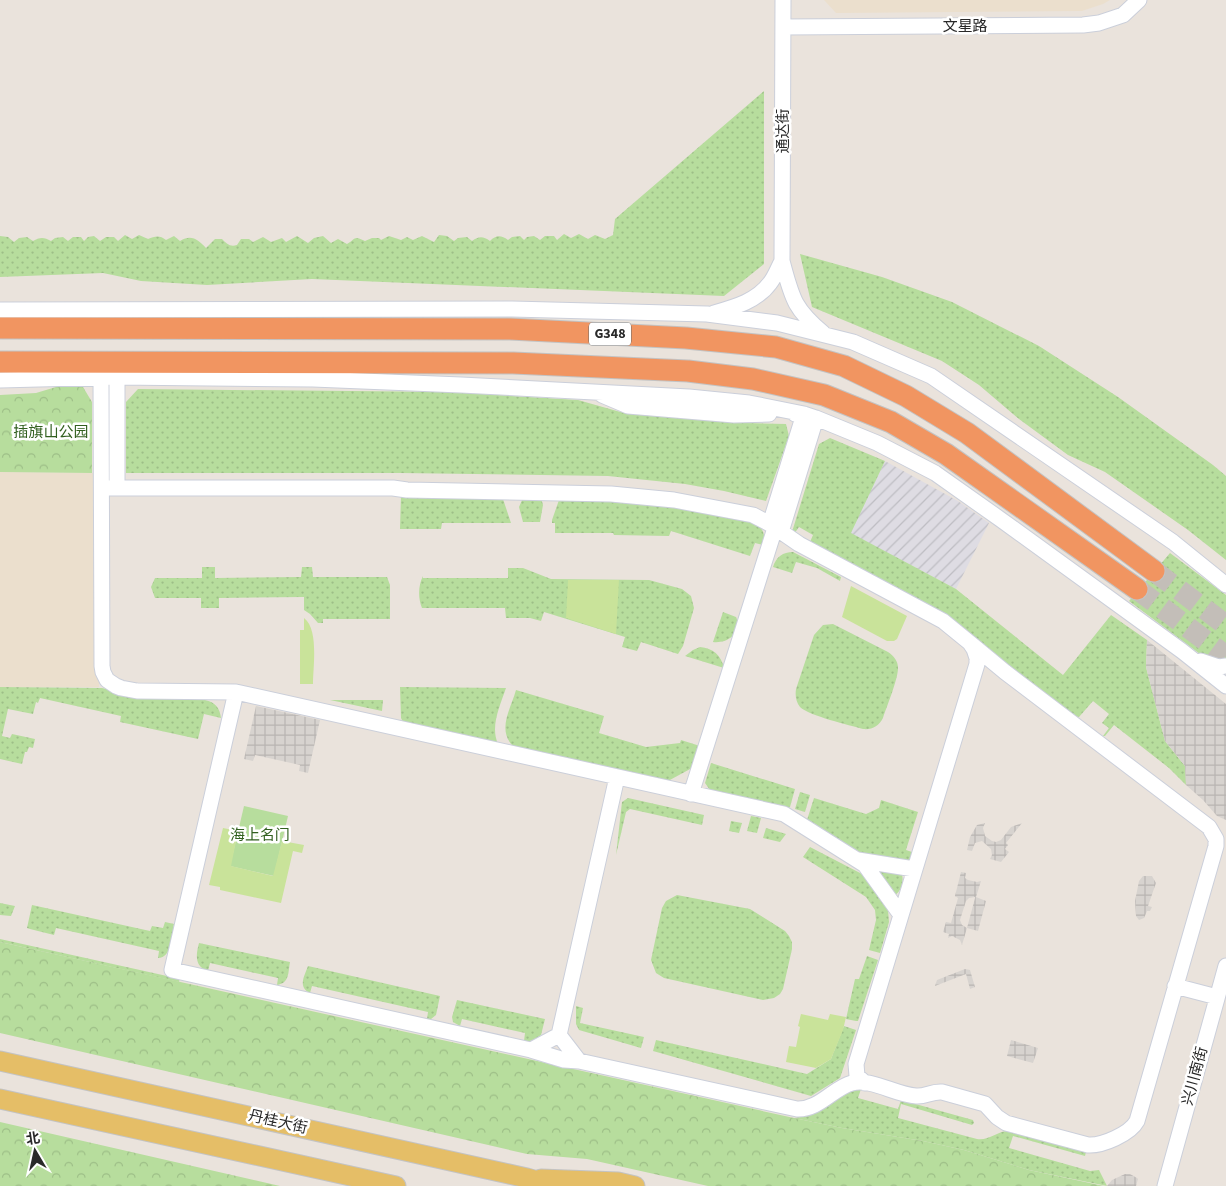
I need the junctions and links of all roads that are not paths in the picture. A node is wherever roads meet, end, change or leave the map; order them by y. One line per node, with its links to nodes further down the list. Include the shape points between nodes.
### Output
1 (783, 0): 3 (street, 通达街)
2 (1139, 0): 3 (street, 文星路, via 1123,15 1083,25)
3 (784, 27): 4 (street, 通达街)
4 (782, 261): 7 (street, via 770,283 755,298 737,307); 12 (street, via 795,303)
5 (512, 308): 6 (street); 7 (street); 11 (street)
6 (0, 310)
7 (707, 314): 12 (street, via 777,324)
8 (0, 319): 9 (street)
9 (102, 327): 10 (highway, G348); 11 (highway, G348)
10 (0, 328)
11 (341, 328): 24 (highway, G348, via 510,329 686,338 776,347 844,366 906,396 967,433)
12 (826, 336): 25 (street, via 853,342 931,376 1172,542)
13 (44, 361): 14 (highway, G348); 15 (highway, G348); 18 (street)
14 (0, 362)
15 (513, 362): 19 (street); 26 (highway, G348, via 688,372 753,379 824,395 891,422 946,454)
16 (101, 377): 17 (street); 20 (street); 22 (street)
17 (117, 377): 18 (street); 22 (street)
18 (228, 379): 19 (street)
19 (312, 379): 21 (street, via 706,399)
20 (0, 380)
21 (810, 416): 23 (street); 28 (street, via 877,443 935,474)
22 (110, 488): 23 (street, via 393,488 611,494 702,504 753,515); 31 (street, via 102,666 105,676 116,686 135,690)
23 (775, 528): 27 (street, via 943,621); 33 (street)
24 (1154, 571)
25 (1226, 585)
26 (1137, 589)
27 (970, 643): 35 (street, via 976,653 976,671); 38 (street, via 1214,833 1216,846)
28 (1182, 650): 29 (street, via 1206,664); 30 (street)
29 (1226, 666)
30 (1226, 686)
31 (236, 692): 32 (street); 41 (street, via 172,970)
32 (617, 777): 33 (street); 40 (street)
33 (691, 794): 34 (street, via 784,814)
34 (858, 860): 35 (street); 36 (street, via 869,870)
35 (914, 869): 36 (street)
36 (901, 915): 44 (street)
37 (1226, 966): 39 (street, 兴川南街)
38 (1175, 986): 39 (street); 45 (street, via 1137,1121 1130,1130 1099,1145 1088,1145 1006,1123 985,1104 942,1092 916,1097)
39 (1217, 997): 52 (street, 兴川南街)
40 (559, 1035): 41 (street); 43 (street)
41 (530, 1050): 43 (street, via 545,1056)
42 (0, 1060): 48 (main road, 丹桂大街)
43 (579, 1061): 46 (street, via 798,1109 809,1108)
44 (856, 1064): 45 (street, via 857,1076); 46 (street)
45 (865, 1083): 46 (street)
46 (848, 1085)
47 (0, 1099): 49 (main road)
48 (527, 1178): 50 (main road, 丹桂大街); 51 (main road, via 618,1182)
49 (396, 1186)
50 (555, 1186)
51 (634, 1186)
52 (1165, 1186)

